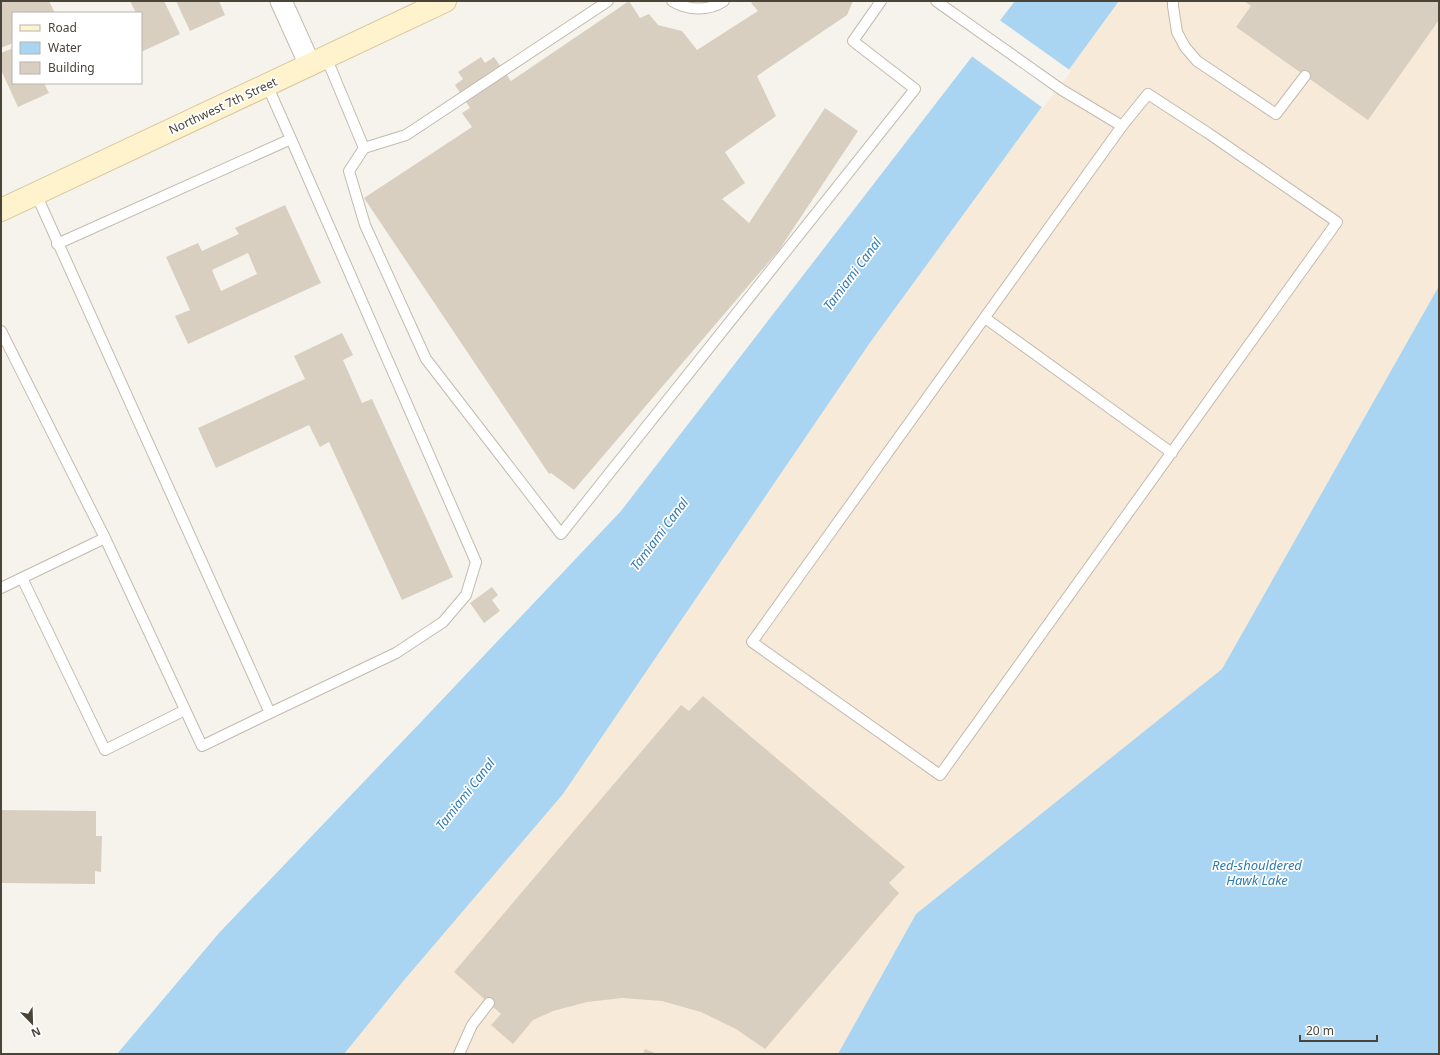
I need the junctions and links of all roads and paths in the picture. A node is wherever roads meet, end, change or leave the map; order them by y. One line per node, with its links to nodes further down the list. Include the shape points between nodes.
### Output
1 (281, 1): 9 (street)
2 (445, 1): 9 (main road, Northwest 7th Street)
3 (608, 1): 14 (lane, via 406,135)
4 (672, 1): 5 (lane, via 688,8 700,9)
5 (724, 1)
6 (881, 1): 14 (lane, via 853,41 915,89 561,534 426,359 365,225 351,178 349,171)
7 (936, 1): 12 (lane, via 1062,90)
8 (1173, 1): 10 (lane, via 1177,32 1197,61 1276,114)
9 (318, 61): 11 (main road, Northwest 7th Street); 14 (lane)
10 (1305, 76)
11 (267, 85): 13 (lane); 15 (main road, Northwest 7th Street)
12 (1122, 126): 18 (lane); 20 (lane, via 1148,94 1337,222)
13 (291, 139): 17 (lane); 25 (lane, via 476,562 466,595 443,622 396,653)
14 (364, 148)
15 (36, 194): 16 (main road, Northwest 7th Street); 17 (lane)
16 (1, 210)
17 (57, 244): 25 (lane)
18 (985, 318): 20 (lane); 20 (lane, via 752,642 806,682 940,775)
19 (1, 331): 21 (lane)
20 (1172, 453)
21 (105, 538): 22 (lane); 24 (lane)
22 (22, 578): 23 (lane); 24 (lane, via 105,750)
23 (1, 588)
24 (185, 710): 25 (lane, via 202,746)
25 (270, 713)
26 (489, 1003): 27 (lane, via 472,1025)
27 (459, 1054)

